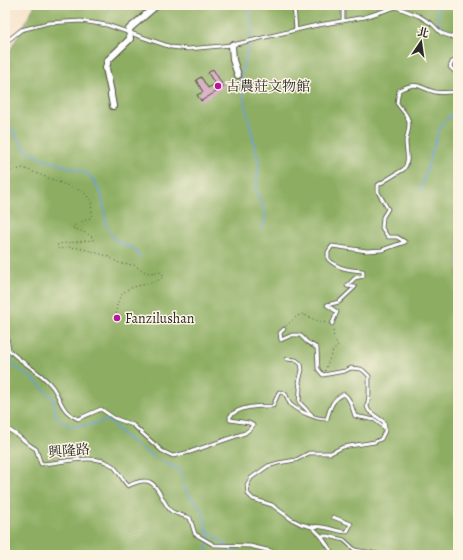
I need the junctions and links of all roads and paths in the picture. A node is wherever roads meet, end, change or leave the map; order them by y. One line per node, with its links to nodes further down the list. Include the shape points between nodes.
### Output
1 (157, 5): 7 (street, via 129,29)
2 (294, 5): 6 (lane)
3 (343, 5): 5 (lane)
4 (396, 6): 5 (lane, via 365,17); 8 (lane, via 419,16 441,33)
5 (343, 21): 6 (lane)
6 (296, 30): 10 (lane)
7 (130, 33): 9 (lane, via 107,25 81,21 48,23 21,30); 10 (lane, via 171,47 188,49); 15 (street, via 130,39 108,60 106,68)
8 (458, 39)
9 (5, 43)
10 (232, 45): 13 (street)
11 (458, 59): 12 (lane, via 452,62 450,68)
12 (458, 74)
13 (238, 75)
14 (458, 89): 18 (lane, via 454,92 437,92 420,85 399,90 397,103 409,120 406,166 404,170 378,185 378,192 388,209 383,216 382,228 388,237 397,237 404,242 382,250 367,251 332,246 328,252 328,259 333,264 341,268 363,271 362,276 355,278 347,286 355,287 339,302 327,305 337,312)
15 (113, 106)
16 (5, 182): 17 (path, via 11,171 24,168 84,192 91,201 92,215 73,228 93,238 91,241 58,244 57,247 87,250 144,272 163,274 160,279 124,291 116,307)
17 (117, 318)
18 (332, 324): 19 (path, via 302,314); 22 (path, via 334,340 338,346 332,352)
19 (284, 329): 22 (lane, via 280,333 281,340 300,335 317,348 318,369)
20 (5, 335): 23 (lane, via 9,350 50,384 58,394 60,404 70,415 78,419 101,410 114,418 133,424 169,455 190,452 245,433 252,425 230,420 230,416 247,408 273,406 279,392 287,395 289,402 297,409)
21 (287, 359): 23 (lane, via 296,360 301,364 299,402)
22 (323, 376): 25 (lane, via 351,368 364,371 369,376 367,407 384,422)
23 (313, 416): 25 (lane, via 322,420 328,419 333,401 344,394 351,402 355,416 375,420)
24 (5, 428): 29 (lane, 興隆路, via 36,449 41,464 84,459 104,460 114,467 128,486 141,480 148,481 156,486 171,511 190,518 196,534 214,546 250,546)
25 (385, 428): 27 (lane, via 381,439 375,442 343,447 331,453 309,453 296,460 268,466 251,478 247,485 248,494 253,499 272,505 291,519)
26 (333, 517): 27 (lane, via 351,524 347,532 318,525)
27 (312, 527): 28 (lane)
28 (321, 536): 30 (lane); 31 (lane, via 344,540 355,550)
29 (288, 555)
30 (334, 555)
31 (384, 555)

